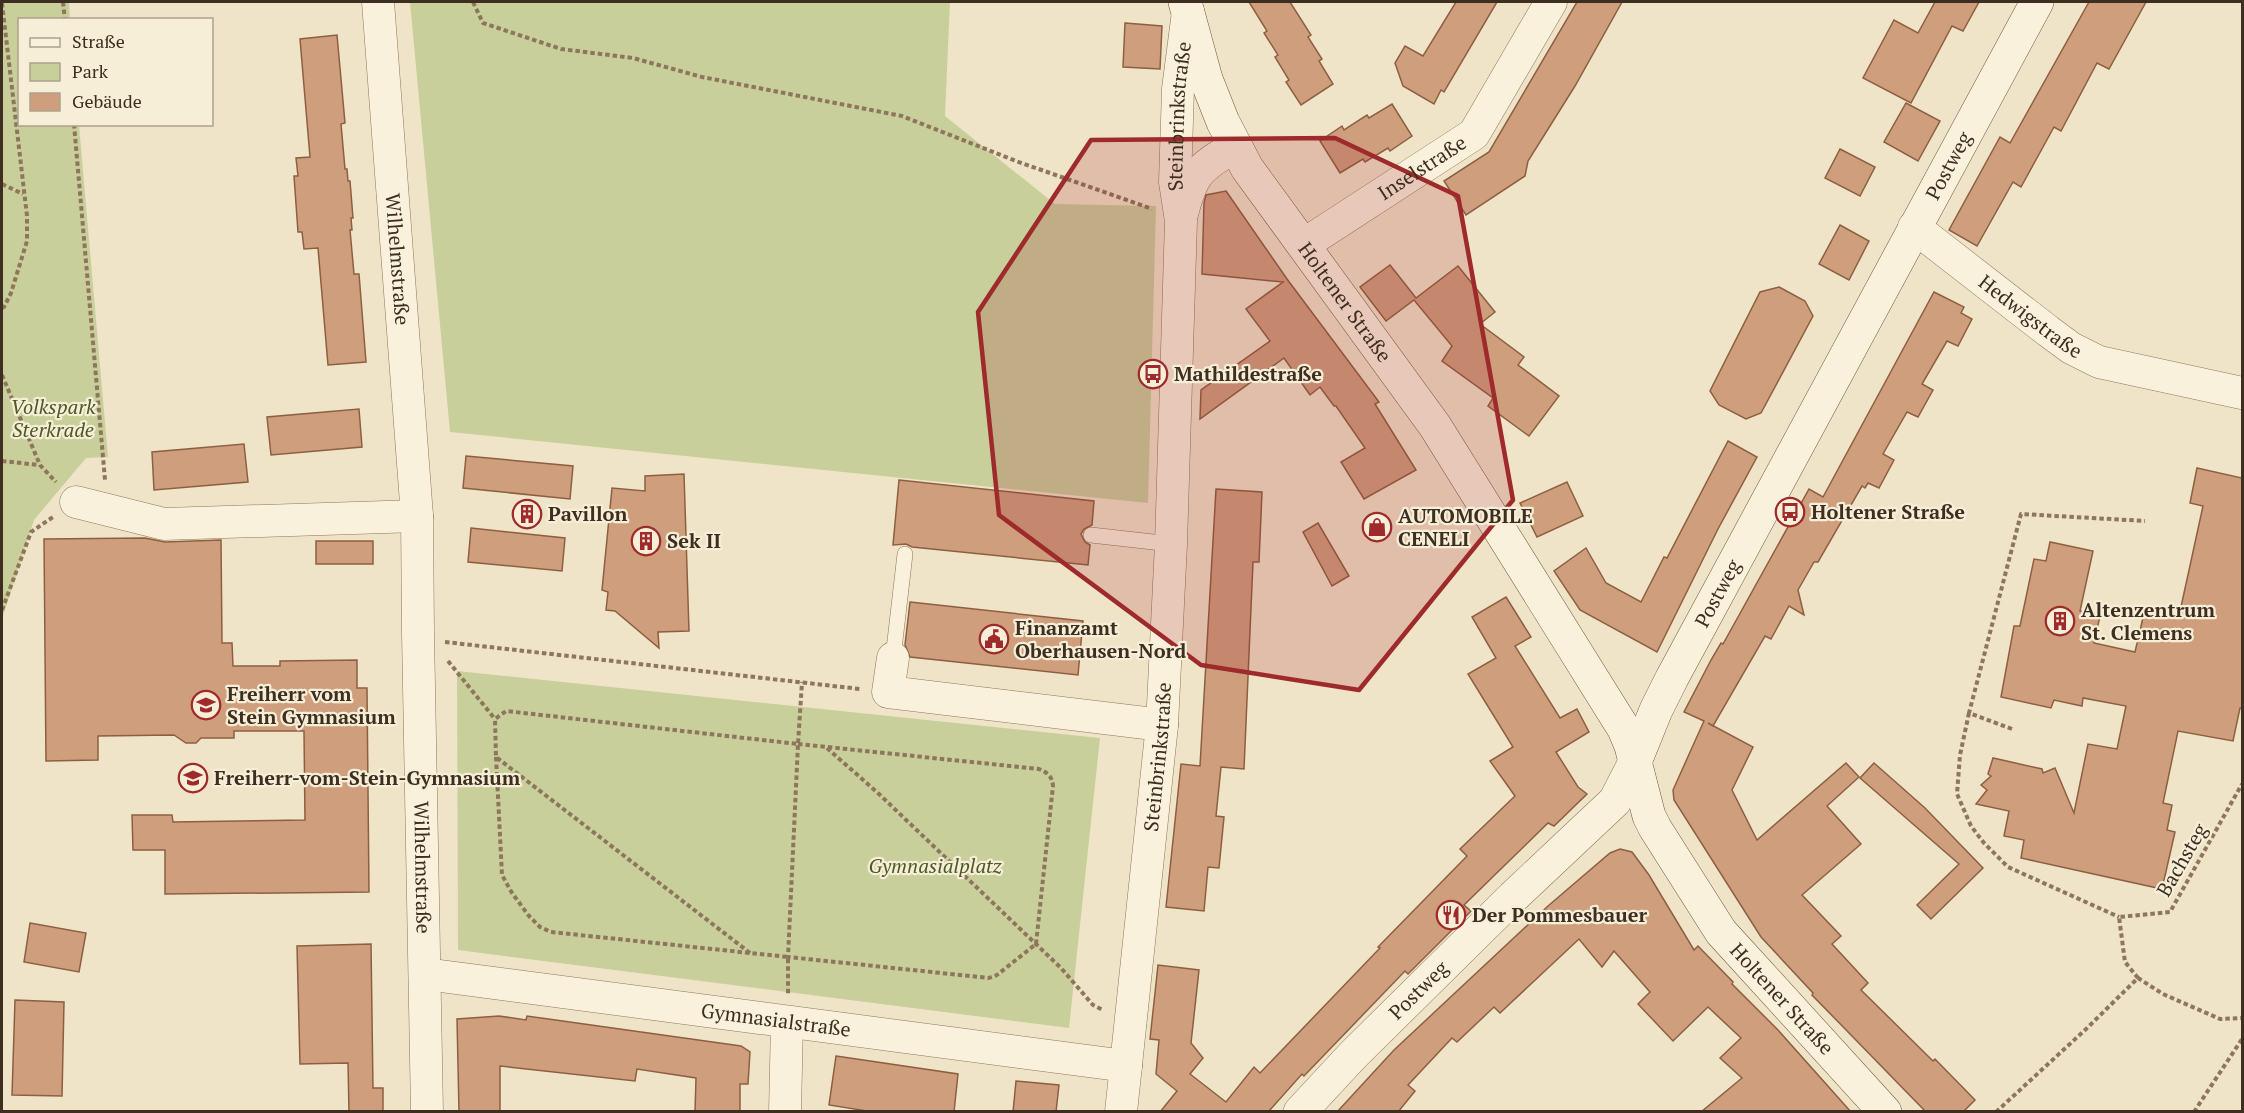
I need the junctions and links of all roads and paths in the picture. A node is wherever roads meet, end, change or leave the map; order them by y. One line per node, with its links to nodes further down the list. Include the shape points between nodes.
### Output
1 (63, 2): 8 (path)
2 (378, 2): 23 (street, Wilhelmstraße)
3 (473, 2): 13 (path, via 483,23 561,50 633,58 702,77 902,117)
4 (1551, 2): 15 (street, Inselstraße, via 1474,134)
5 (2037, 2): 14 (main road, Postweg)
6 (2, 3): 12 (path)
7 (1186, 7): 10 (main road, Holtener Straße, via 1206,79); 13 (street, Steinbrinkstraße, via 1175,182)
8 (65, 18)
9 (74, 126): 22 (path)
10 (1235, 146): 13 (street, Steinbrinkstraße, via 1202,167 1193,180); 15 (main road, Holtener Straße)
11 (2, 184): 12 (path)
12 (24, 195): 16 (path, via 27,241 11,293)
13 (1181, 221): 26 (street, Steinbrinkstraße)
14 (1914, 227): 18 (street, Hedwigstraße, via 2071,348 2099,362); 40 (main road, Postweg, via 1672,678)
15 (1303, 245): 40 (main road, Holtener Straße, via 1435,426 1614,713)
16 (2, 308)
17 (2, 375): 20 (path)
18 (2242, 393)
19 (2, 461): 20 (path)
20 (40, 465): 21 (path)
21 (76, 502): 22 (street); 28 (path, via 31,532)
22 (108, 511): 23 (street, via 164,524)
23 (417, 516): 29 (street, Wilhelmstraße)
24 (2145, 521): 33 (path, via 2020,514)
25 (1091, 535): 26 (lane)
26 (1171, 543): 35 (street, Steinbrinkstraße)
27 (905, 554): 30 (lane)
28 (2, 610)
29 (424, 637): 31 (path); 34 (path); 46 (street, Wilhelmstraße)
30 (893, 658): 32 (street)
31 (802, 682): 32 (path); 37 (path)
32 (888, 692): 35 (street)
33 (1969, 713): 36 (path); 42 (path, via 1960,755 1958,794 1971,826 2008,867)
34 (495, 719): 37 (path, via 506,711); 39 (path)
35 (1162, 725): 48 (street, Steinbrinkstraße)
36 (2012, 729)
37 (798, 744): 38 (path); 45 (path)
38 (826, 747): 43 (path); 43 (path, via 1047,772 1053,786)
39 (495, 757): 44 (path); 44 (path, via 502,875 540,927 551,932)
40 (1635, 762): 56 (main road, Postweg, via 1616,801 1513,897); 57 (main road, Holtener Straße, via 1655,828 1721,932)
41 (2242, 784): 42 (path, Bachsteg, via 2170,912)
42 (2119, 917): 47 (path, via 2124,962)
43 (1036, 944): 45 (path, via 989,978); 48 (path, via 1097,1009)
44 (750, 953): 45 (path)
45 (788, 957): 50 (path)
46 (425, 974): 50 (street, Gymnasialstraße); 53 (street, Wilhelmstraße)
47 (2138, 978): 49 (path, via 2163,994 2220,1019); 58 (path)
48 (1131, 1013): 52 (street, Steinbrinkstraße)
49 (2242, 1018)
50 (787, 1022): 52 (street, Gymnasialstraße); 54 (street)
51 (2242, 1039): 59 (path)
52 (1126, 1066): 55 (street, Steinbrinkstraße)
53 (427, 1112)
54 (784, 1112)
55 (1121, 1112)
56 (1300, 1112)
57 (1885, 1112)
58 (1996, 1112)
59 (2193, 1112)

